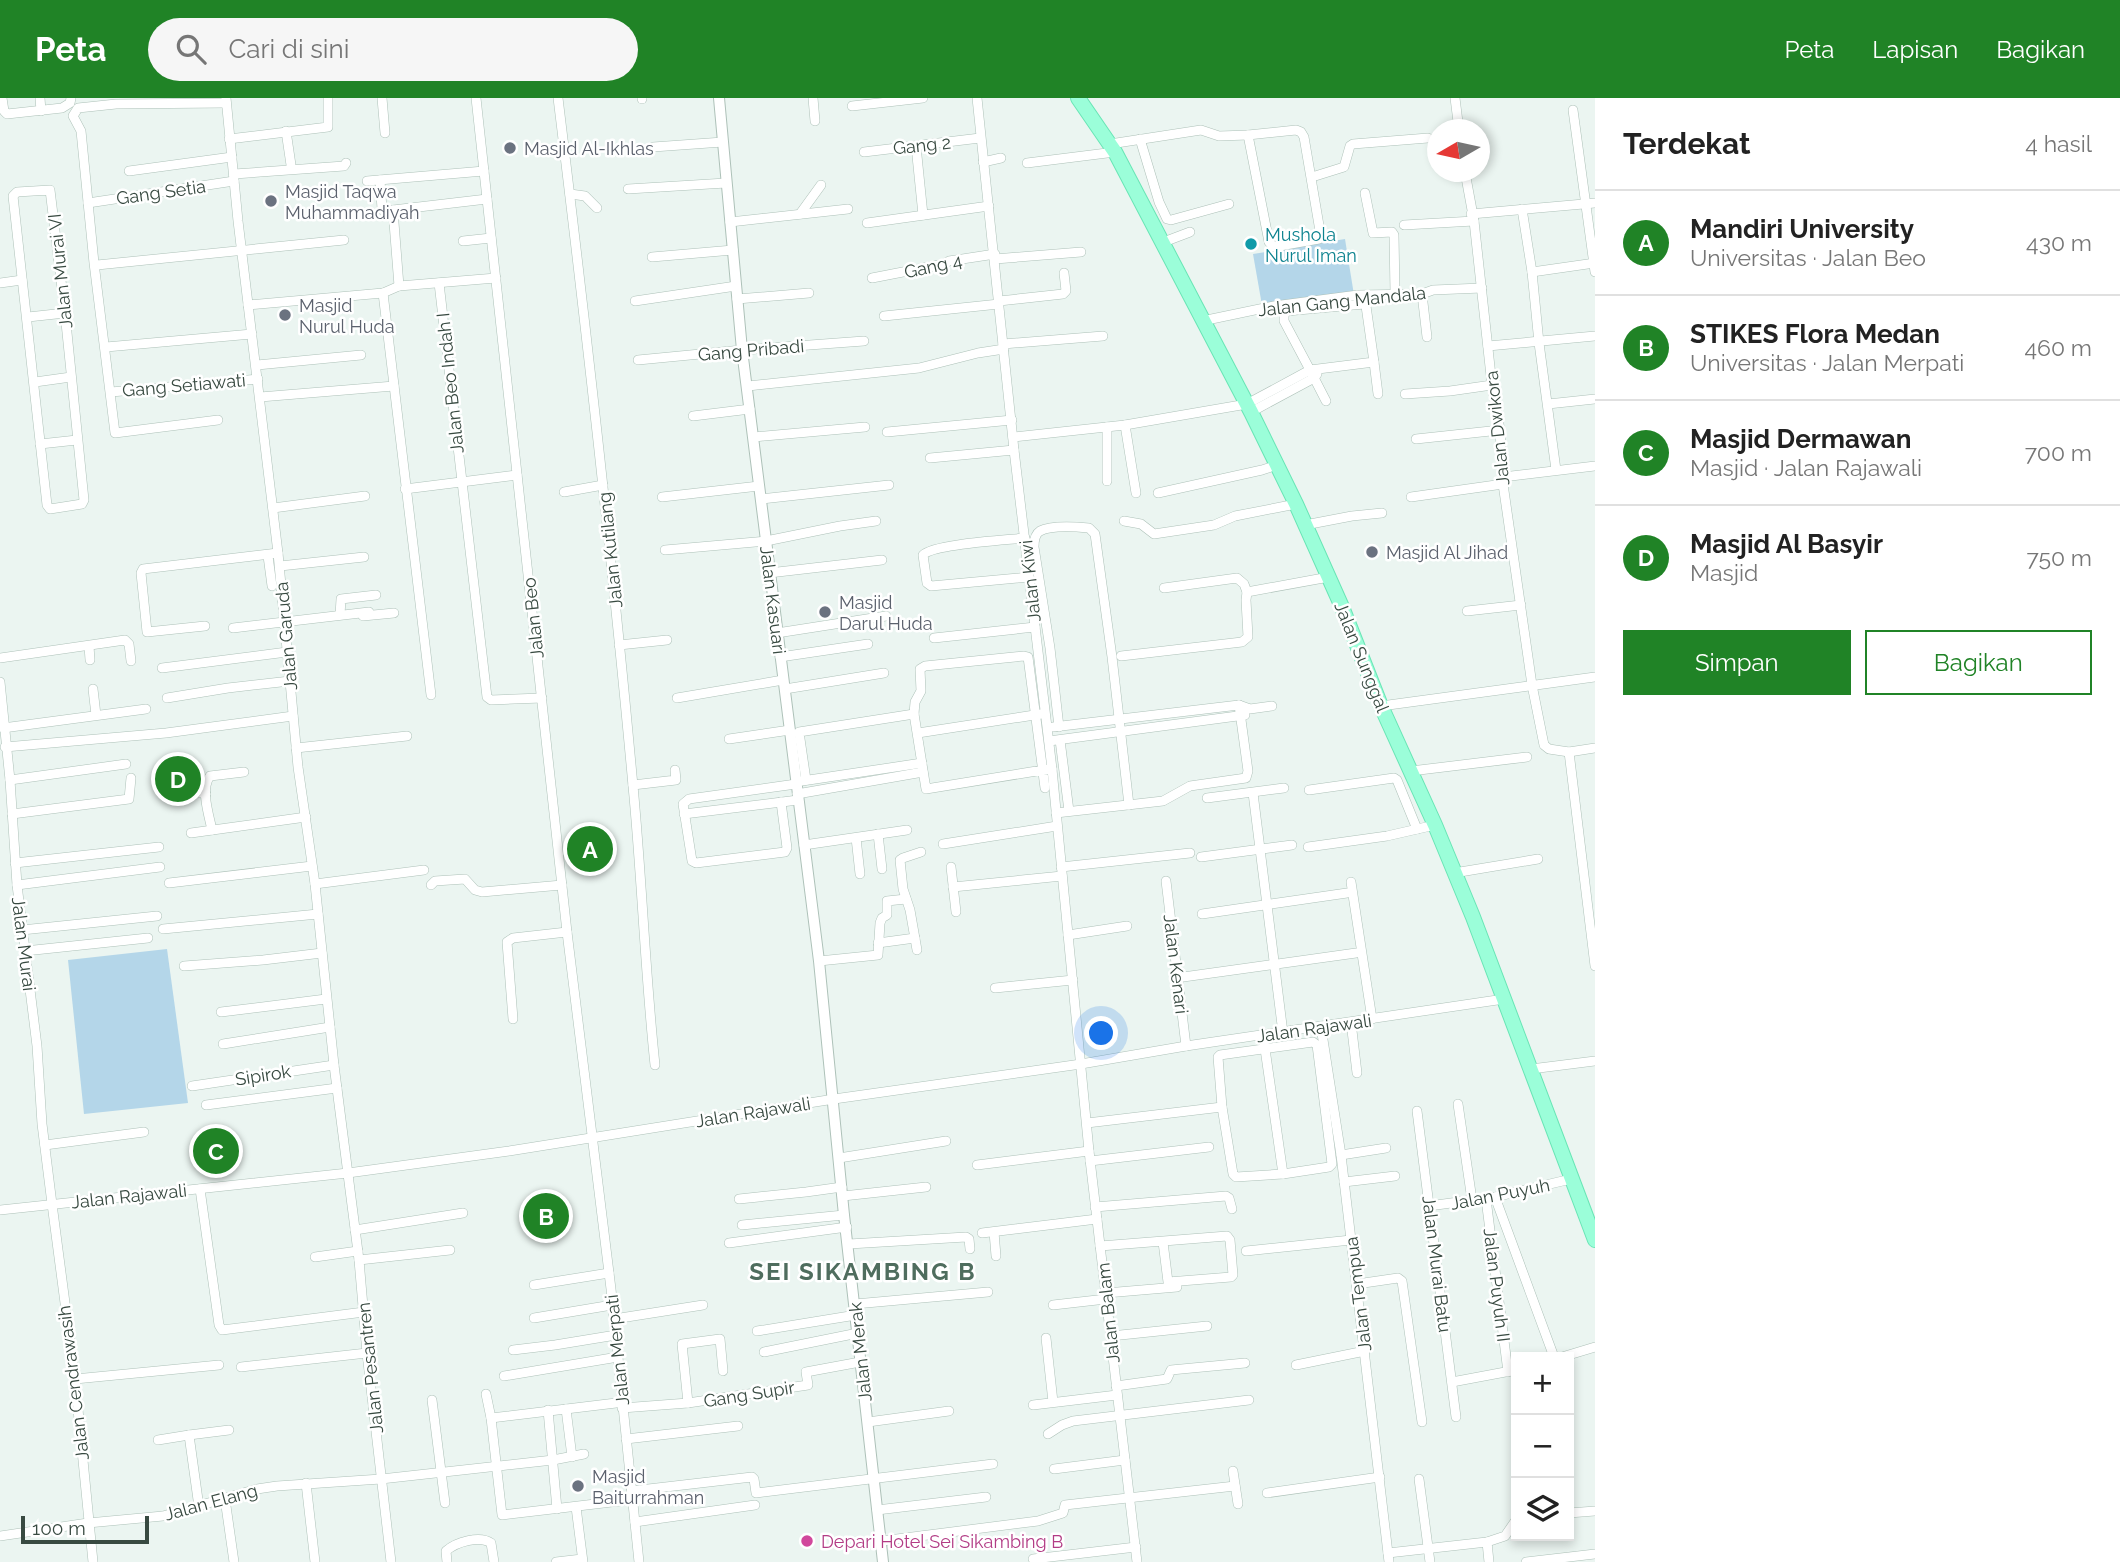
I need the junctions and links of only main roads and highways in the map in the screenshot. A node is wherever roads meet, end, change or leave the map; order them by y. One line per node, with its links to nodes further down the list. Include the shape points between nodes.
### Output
1 (1078, 98): 2 (main road, Jalan Sunggal, via 1112,148 1296,504 1435,825)
2 (1595, 1240)

